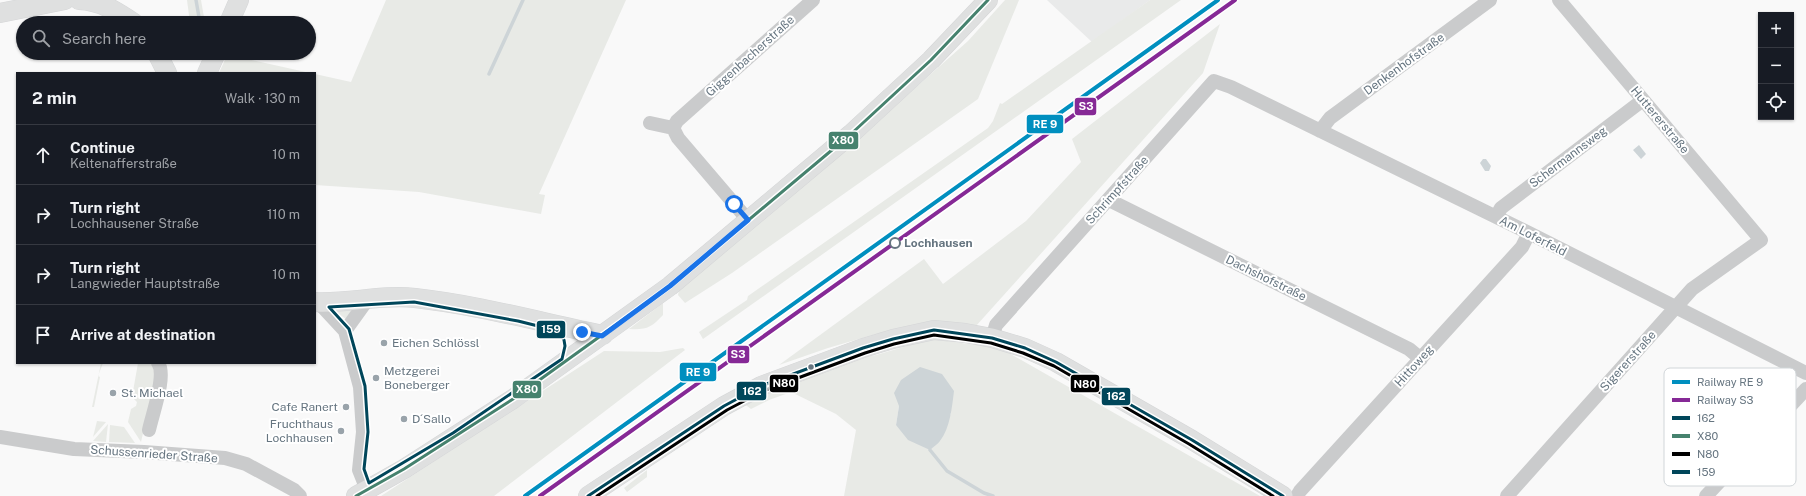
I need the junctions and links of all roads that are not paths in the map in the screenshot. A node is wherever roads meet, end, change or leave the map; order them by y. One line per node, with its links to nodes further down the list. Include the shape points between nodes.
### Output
1 (65, 0): 8 (main road)
2 (78, 0): 9 (main road, via 89,0 109,6)
3 (239, 0): 10 (main road)
4 (813, 0): 18 (street, Giggenbacherstraße, via 677,121)
5 (988, 0): 22 (main road, via 931,60 857,129)
6 (1490, 0): 19 (street, Denkenhofstraße, via 1330,118)
7 (1559, 0): 15 (street, Huttererstraße)
8 (0, 12)
9 (124, 16)
10 (232, 16)
11 (160, 60): 13 (main road)
12 (213, 60): 14 (main road)
13 (166, 72)
14 (207, 72)
15 (1643, 100): 21 (street, Schermannsweg, via 1501,208); 24 (street, Huttererstraße)
16 (1259, 101): 19 (street, Am Loferfeld); 20 (street, Schrimpfstraße, via 1214,81)
17 (650, 123): 18 (street)
18 (673, 128): 22 (street, via 678,138)
19 (1320, 131): 21 (street, Am Loferfeld)
20 (1109, 200): 31 (street, Schrimpfstraße, via 996,325); 32 (street, Dachshofstraße, via 1408,349)
21 (1496, 217): 23 (street, Am Loferfeld)
22 (748, 220): 30 (main road, via 670,286)
23 (1529, 234): 27 (street, Am Loferfeld); 32 (street, Hittoweg, via 1522,247)
24 (1761, 240): 27 (street, Sigererstraße, via 1692,289)
25 (368, 299): 26 (main road); 28 (main road, via 421,298 519,316); 29 (street)
26 (317, 302): 29 (street)
27 (1676, 308): 35 (street, Am Loferfeld); 47 (street, Sigererstraße)
28 (561, 327): 30 (main road); 33 (main road, via 569,338)
29 (344, 331): 41 (street, via 360,386 363,432 360,470)
30 (602, 336): 33 (main road)
31 (992, 338): 44 (main road, via 934,330 893,339 761,386 724,406); 45 (main road, via 1025,348 1056,362 1186,436)
32 (1421, 359): 46 (street, Hittoweg)
33 (567, 362): 41 (main road, via 456,437)
34 (159, 364): 38 (street, via 162,378)
35 (1806, 373)
36 (1806, 389): 37 (street)
37 (1796, 400)
38 (149, 430)
39 (0, 436): 43 (street, Schussenrieder Straße, via 74,449 225,458 246,464 294,490)
40 (1718, 486): 42 (street)
41 (362, 493)
42 (1710, 495)
43 (300, 496)
44 (588, 496)
45 (1283, 496)
46 (1297, 496)
47 (1508, 496)

